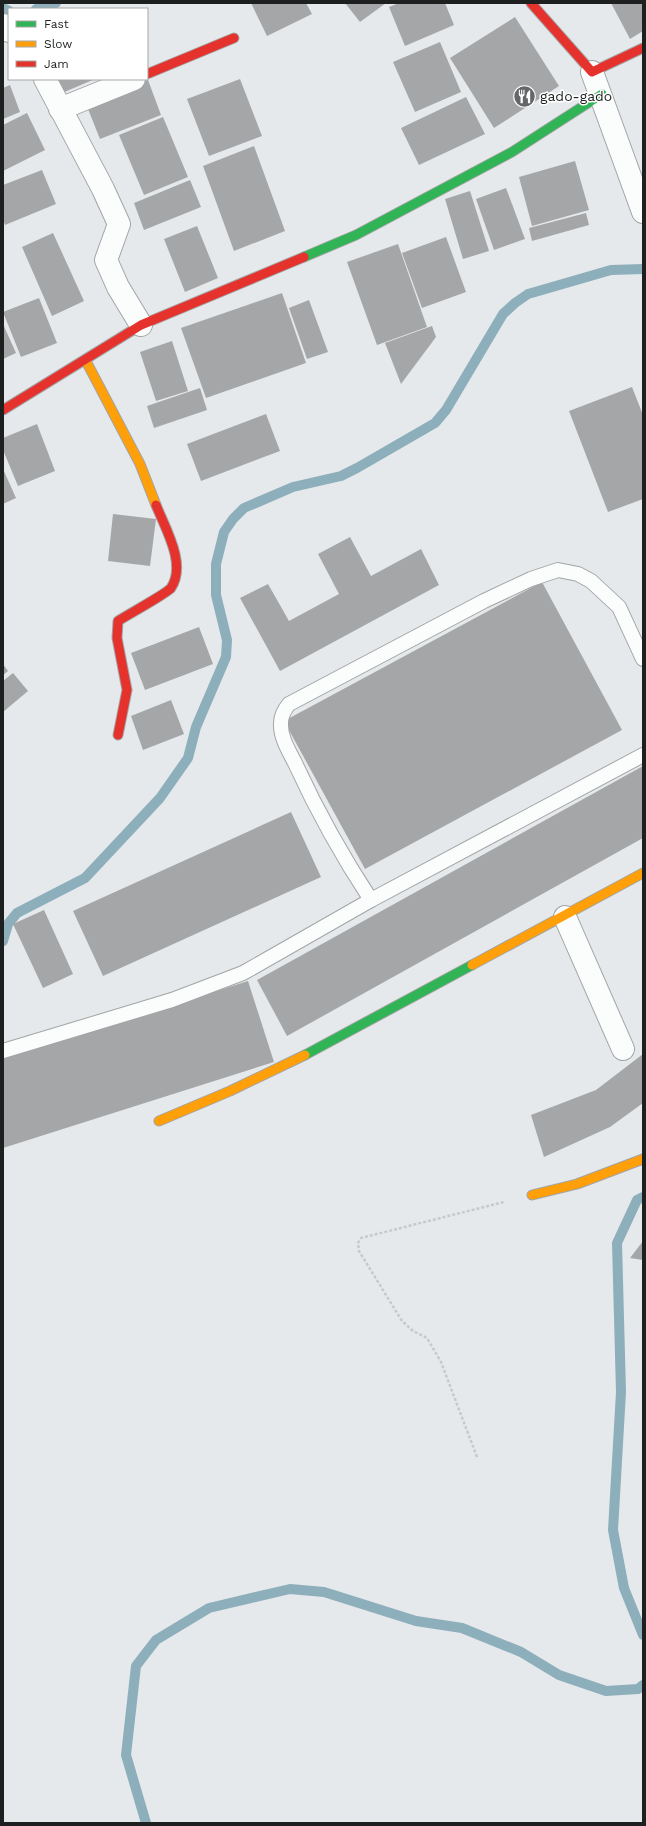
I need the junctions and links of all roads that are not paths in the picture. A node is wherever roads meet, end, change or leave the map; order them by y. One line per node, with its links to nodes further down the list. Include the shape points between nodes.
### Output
1 (531, 3): 4 (street)
2 (234, 38): 5 (street)
3 (643, 48): 4 (street)
4 (592, 72): 8 (street)
5 (148, 74)
6 (46, 80): 9 (street)
7 (132, 80): 9 (street)
8 (602, 94): 10 (street); 11 (street, via 512,152 356,236)
9 (60, 109): 11 (street, via 119,224 106,260 118,287)
10 (643, 212)
11 (141, 325): 12 (street)
12 (86, 361): 13 (street); 15 (street, via 140,464 176,558 176,577 170,589 118,621 116,638 127,690)
13 (3, 410)
14 (643, 659): 18 (lane, via 619,607 590,581 578,574 558,570 531,579 484,601 289,704 282,713 280,724 284,740 315,808 340,853)
15 (118, 735)
16 (643, 755): 18 (lane)
17 (643, 873): 19 (street)
18 (371, 900): 21 (lane, via 243,973 172,1000)
19 (565, 916): 20 (street); 22 (street, via 299,1058)
20 (623, 1048)
21 (3, 1051)
22 (159, 1121)
23 (643, 1159): 24 (street, via 577,1184)
24 (532, 1196)

